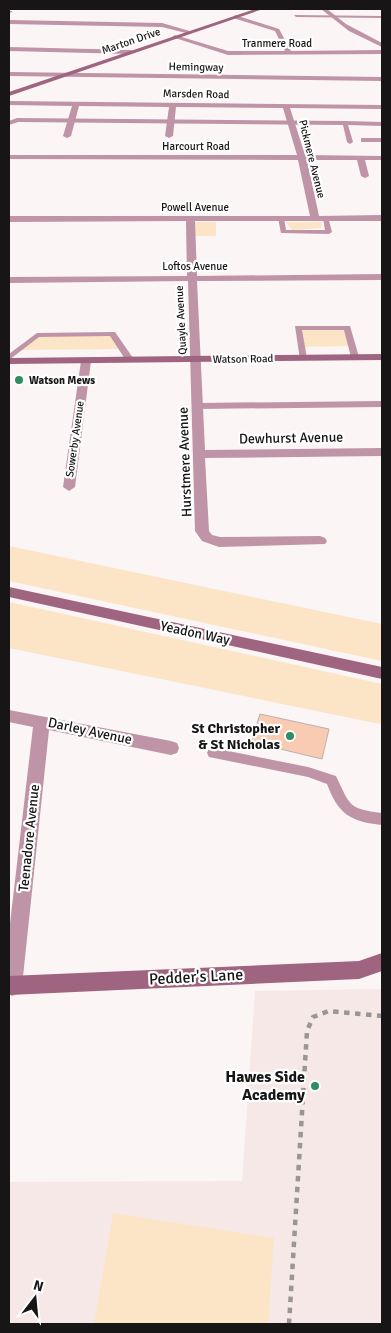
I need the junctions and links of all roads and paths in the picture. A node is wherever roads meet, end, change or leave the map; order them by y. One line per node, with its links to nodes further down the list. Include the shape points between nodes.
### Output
1 (244, 9): 5 (street)
2 (260, 9): 5 (street, Marton Drive)
3 (324, 9): 7 (street)
4 (358, 9): 8 (lane)
5 (252, 11): 9 (street, Marton Drive)
6 (296, 16): 7 (lane)
7 (331, 16): 8 (lane); 14 (street, via 350,30)
8 (368, 16): 10 (lane)
9 (235, 17): 12 (street, Marton Drive); 18 (street, via 277,30)
10 (381, 18)
11 (9, 22): 12 (street, via 162,25)
12 (190, 32): 13 (street, Marton Drive)
13 (175, 37): 16 (street, Marton Drive); 18 (street, Tranmere Road, via 222,52)
14 (382, 45)
15 (9, 49): 16 (street)
16 (131, 52): 20 (street, Marton Drive)
17 (382, 52): 18 (street, Tranmere Road)
18 (289, 53)
19 (9, 74): 20 (street, Hemingway)
20 (64, 75): 21 (street, Hemingway); 22 (street, Marton Drive)
21 (382, 79)
22 (9, 94)
23 (9, 103): 24 (street, Marsden Road)
24 (76, 104): 25 (street, Marsden Road); 28 (street)
25 (173, 105): 26 (street, Marsden Road); 29 (street)
26 (286, 106): 27 (street, Marsden Road); 31 (street, Pickmere Avenue)
27 (382, 107)
28 (72, 120): 29 (lane, via 120,123); 30 (lane, via 17,120); 34 (street)
29 (171, 121): 31 (lane, via 230,125); 35 (street)
30 (9, 123)
31 (291, 123): 32 (lane); 40 (street, Pickmere Avenue)
32 (344, 123): 33 (lane); 38 (lane)
33 (382, 124)
34 (67, 136)
35 (169, 136)
36 (364, 140): 37 (street)
37 (382, 140)
38 (350, 142)
39 (9, 157): 40 (street, Harcourt Road)
40 (302, 158): 41 (street, Harcourt Road); 46 (street, Pickmere Avenue)
41 (360, 158): 42 (street, Harcourt Road); 43 (street)
42 (382, 158)
43 (365, 176)
44 (190, 218): 45 (street, Powell Avenue); 49 (street, Powell Avenue); 50 (street, Quayle Avenue)
45 (281, 218): 46 (street, Powell Avenue); 47 (lane, via 283,232 329,232)
46 (315, 218): 47 (street, Powell Avenue)
47 (326, 218): 48 (street, Powell Avenue)
48 (382, 218)
49 (9, 219)
50 (191, 278): 51 (street, Loftos Avenue); 52 (street, Loftos Avenue); 58 (street, Quayle Avenue)
51 (382, 278)
52 (9, 280)
53 (382, 357): 55 (street, Watson Road)
54 (303, 358): 55 (street, Watson Road); 55 (lane, via 298,328 348,328); 58 (street, Watson Road)
55 (355, 358)
56 (9, 360): 57 (lane, Watson Road, via 38,335 112,334); 59 (street, Watson Road)
57 (130, 360): 58 (street, Watson Road); 59 (street, Watson Road)
58 (195, 360): 61 (street, Hurstmere Avenue)
59 (86, 361): 64 (street, Sowerby Avenue)
60 (382, 404): 61 (lane)
61 (198, 406): 63 (street, Hurstmere Avenue)
62 (382, 452): 63 (street, Dewhurst Avenue)
63 (200, 454): 65 (street, Hurstmere Avenue, via 202,531 207,538 219,542)
64 (69, 487)
65 (320, 541)
66 (9, 592): 67 (street, Yeadon Way)
67 (382, 673)
68 (9, 716): 69 (street, Darley Avenue)
69 (42, 721): 70 (street, Darley Avenue); 74 (street, Teenadore Avenue)
70 (171, 748)
71 (213, 753): 72 (lane, via 332,780 337,796 348,811)
72 (382, 819)
73 (382, 962): 74 (street, Pedder's Lane, via 359,970)
74 (11, 986)
75 (382, 1016): 76 (path, via 329,1011 313,1017 307,1031)
76 (289, 1324)

